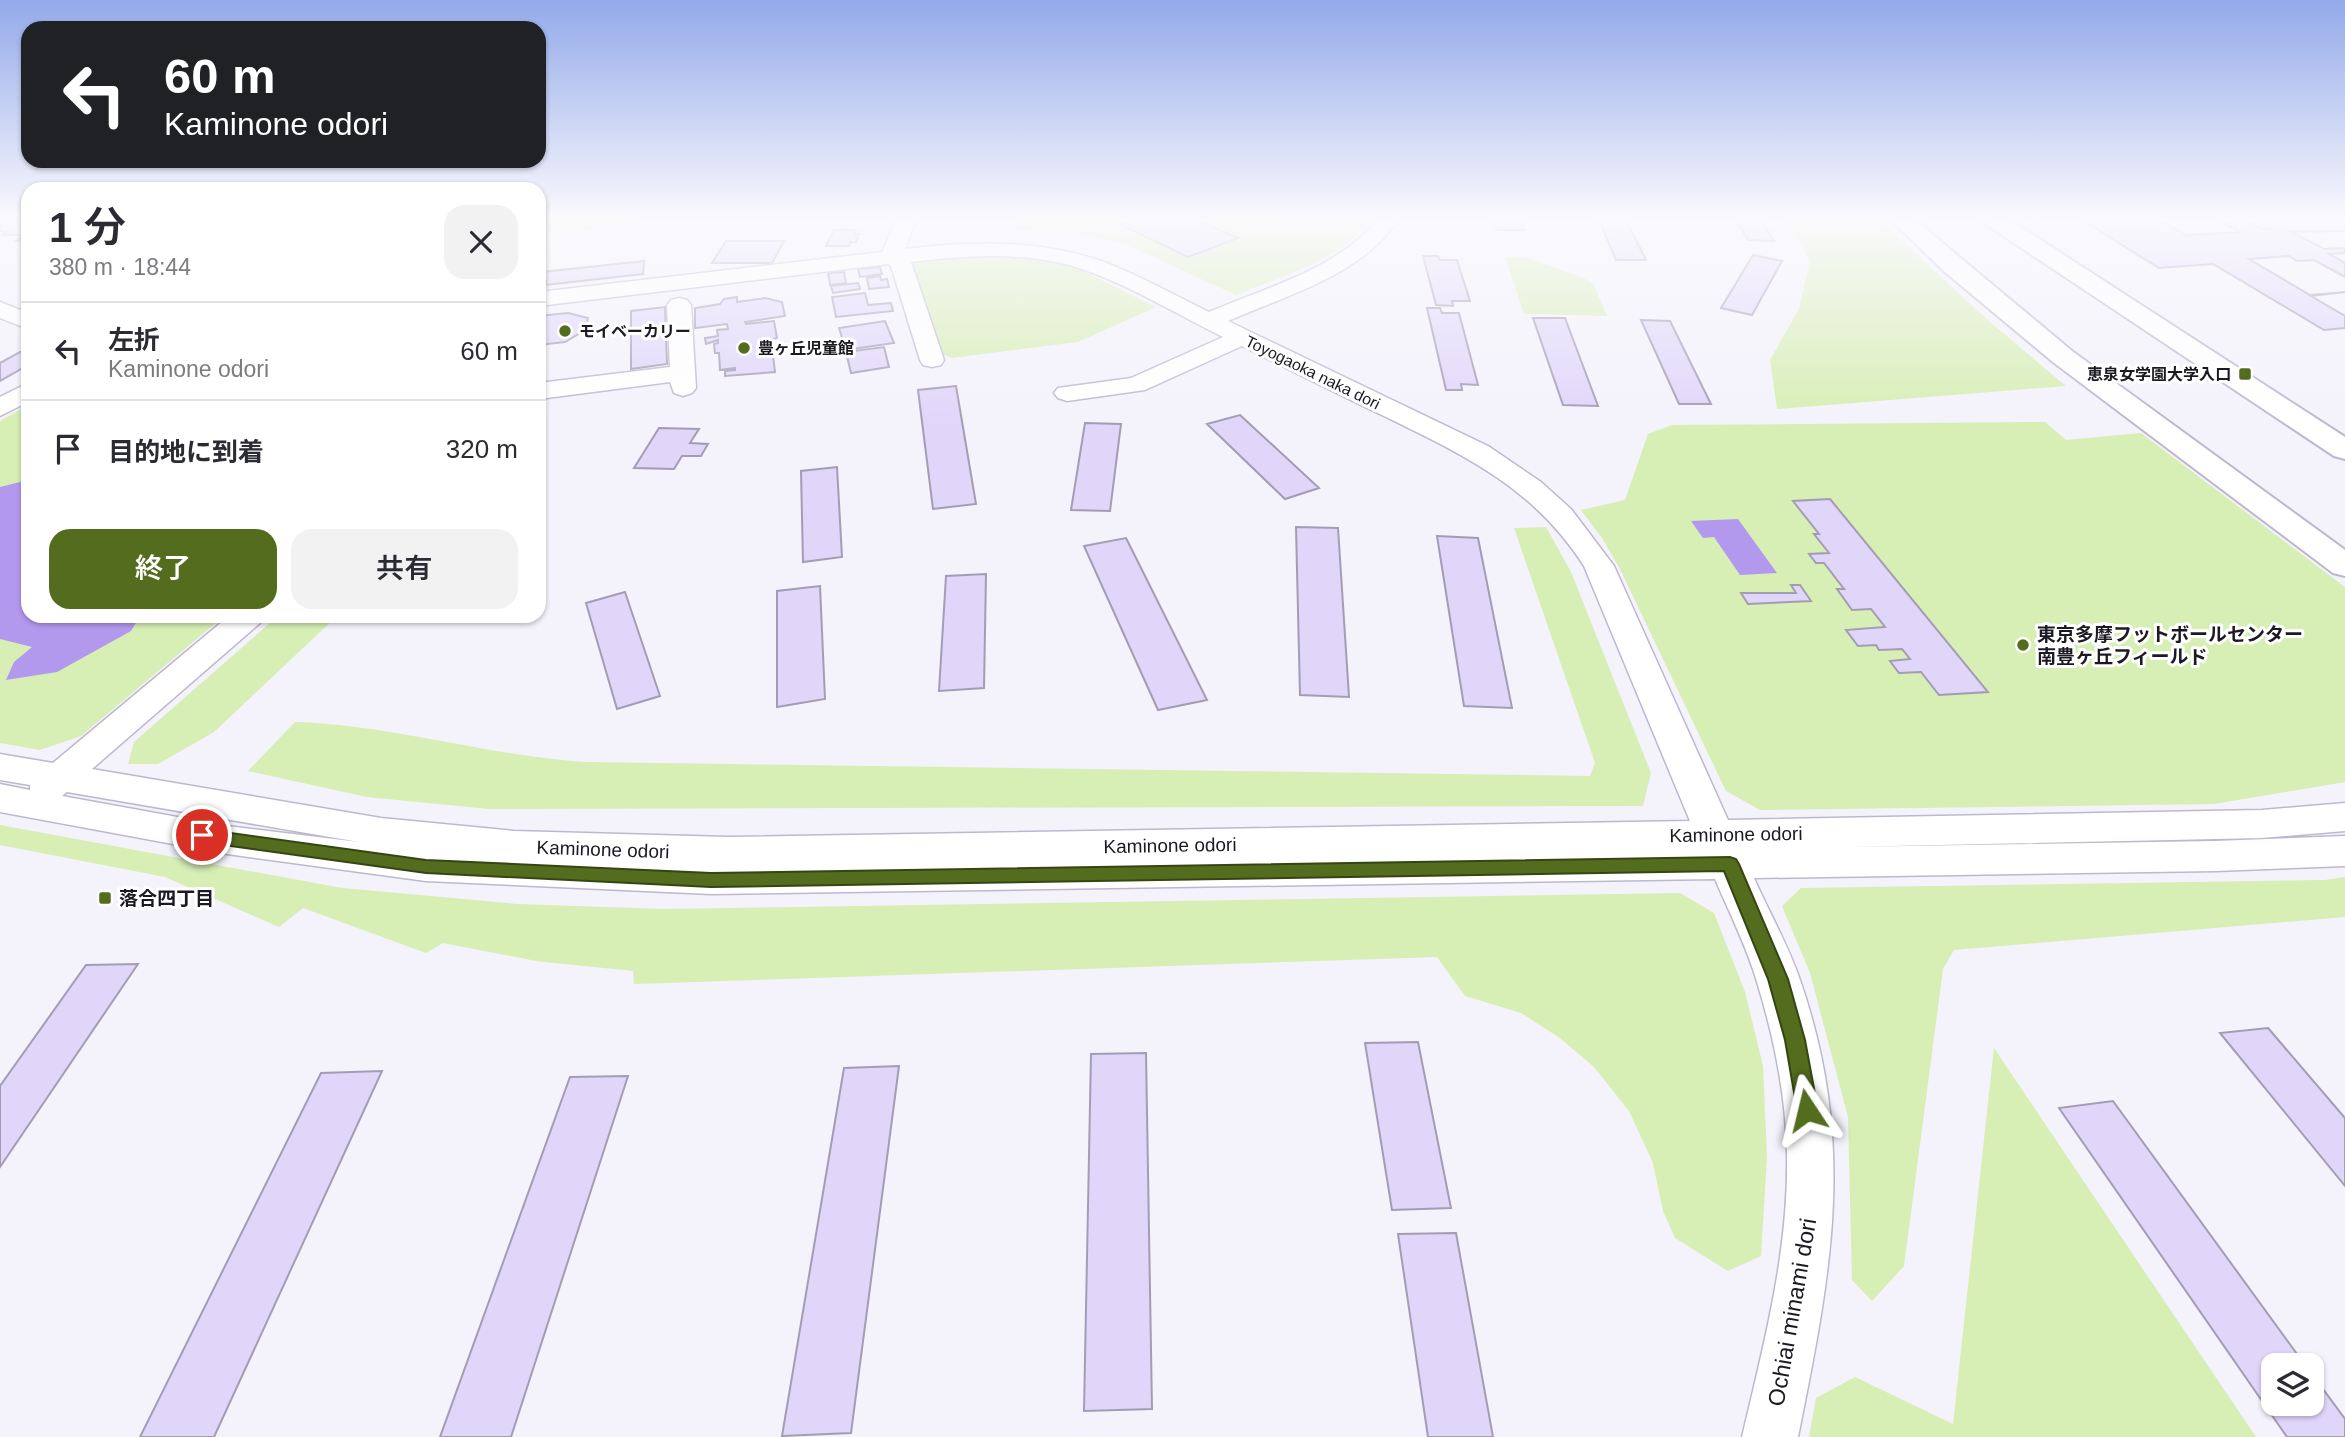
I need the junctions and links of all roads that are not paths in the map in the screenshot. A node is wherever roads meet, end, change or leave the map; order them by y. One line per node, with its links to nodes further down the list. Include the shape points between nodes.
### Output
1 (639, 287): 7 (street, Toyogaoka naka dori)
2 (909, 287): 14 (street)
3 (1139, 287): 12 (street, Toyogaoka naka dori)
4 (1281, 287): 12 (street)
5 (1979, 287): 20 (main road, via 2064,357)
6 (2097, 287): 19 (main road)
7 (546, 298)
8 (21, 300): 10 (street)
9 (679, 305): 16 (street, via 682,380)
10 (0, 308): 11 (street)
11 (21, 318)
12 (1209, 321): 13 (street, Toyogaoka naka dori)
13 (1242, 337): 15 (street, via 1161,381); 26 (street, Toyogaoka naka dori, via 1478,452 1524,481 1568,521 1599,566)
14 (932, 360)
15 (1078, 388)
16 (546, 390)
17 (21, 395): 18 (street)
18 (0, 408)
19 (2345, 450)
20 (2345, 566)
21 (241, 623): 23 (street)
22 (0, 767): 23 (street, Kaminone odori)
23 (59, 778): 24 (street); 26 (street, Kaminone odori, via 448,841 652,851)
24 (14, 801): 26 (street, Kaminone odori, via 292,849 426,866 711,880 961,877)
25 (2345, 817): 26 (street, Kaminone odori)
26 (1723, 850): 27 (street, Kaminone odori, via 2239,856); 28 (street, Ochiai minami dori, via 1778,979 1807,1110 1811,1178 1806,1253)
27 (2345, 851)
28 (1770, 1437)

